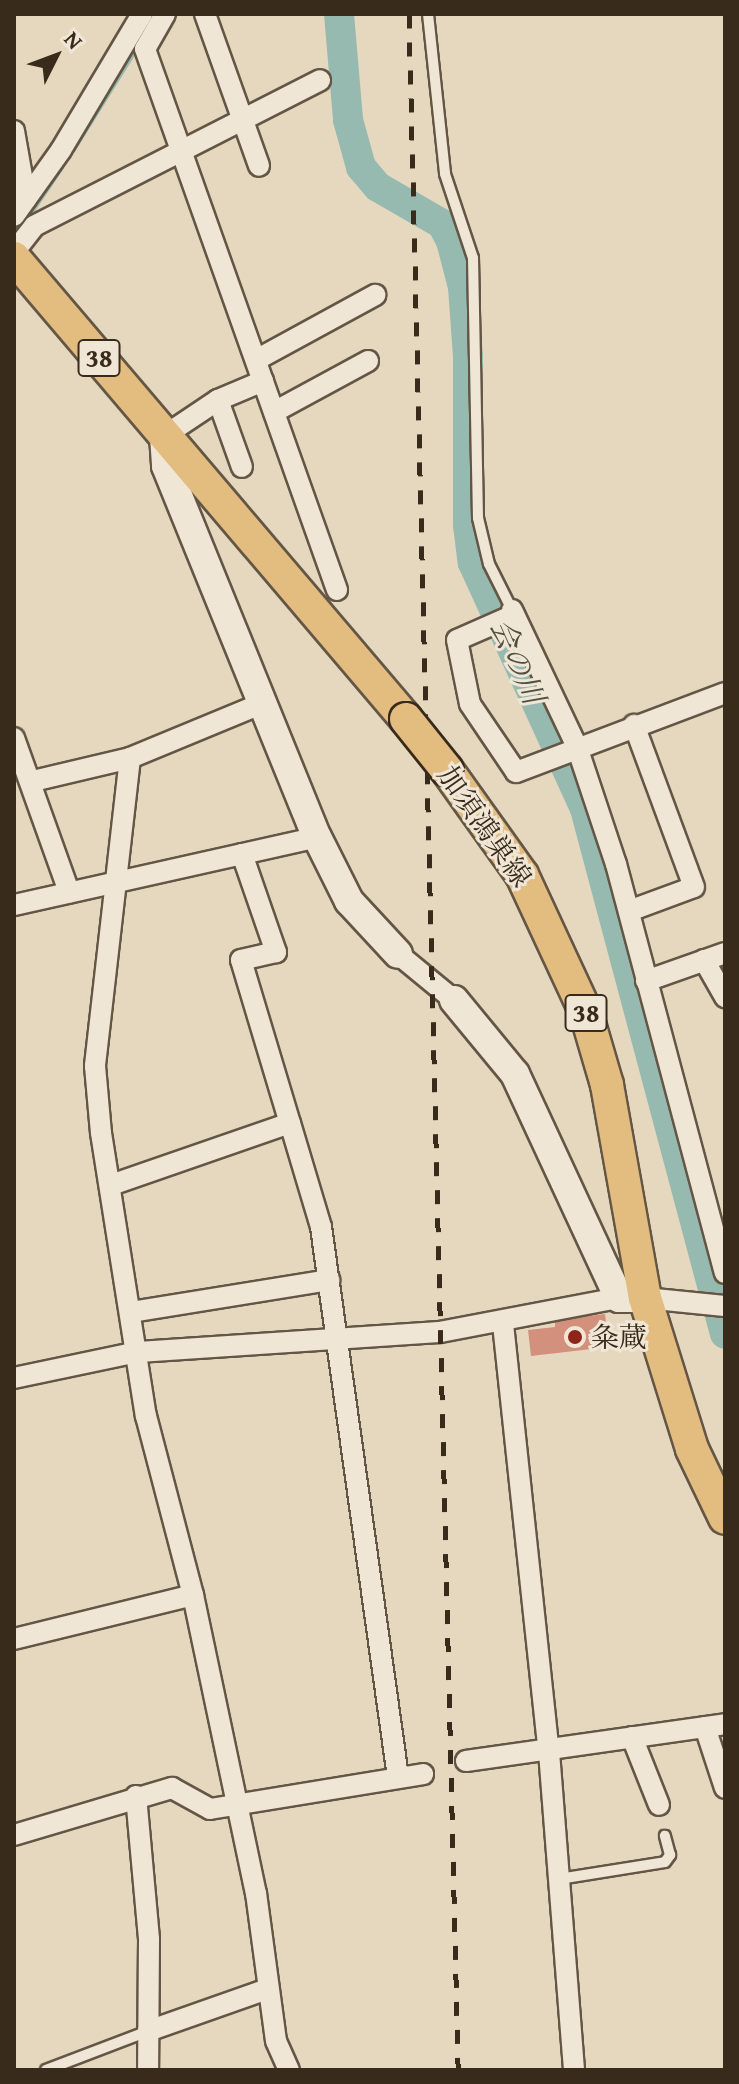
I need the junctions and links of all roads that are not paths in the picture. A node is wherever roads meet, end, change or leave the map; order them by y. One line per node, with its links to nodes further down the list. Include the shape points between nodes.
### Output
1 (142, 14): 10 (street)
2 (165, 14): 8 (street, via 145,49)
3 (205, 14): 6 (street)
4 (428, 14): 20 (lane, via 445,174 473,258 478,518 489,564)
5 (320, 80): 6 (street)
6 (241, 119): 8 (street); 9 (street)
7 (14, 131): 10 (street)
8 (182, 151): 10 (street); 12 (street)
9 (259, 166)
10 (18, 230): 17 (main road, 加須鴻巣線 / 38)
11 (375, 295): 12 (street)
12 (256, 360): 14 (street)
13 (368, 361): 16 (street)
14 (263, 381): 15 (street); 16 (street)
15 (218, 400): 17 (street); 18 (street)
16 (274, 412): 19 (street)
17 (164, 436): 22 (street, via 166,466); 45 (main road, 加須鴻巣線 / 38, bridge, via 406,719 522,875 586,1013 607,1085)
18 (242, 467)
19 (337, 590)
20 (512, 614): 25 (street); 25 (street, via 457,640 470,704 516,772)
21 (723, 700): 23 (street)
22 (263, 703): 26 (street); 28 (street)
23 (634, 725): 25 (street); 33 (street, via 694,887)
24 (14, 738): 27 (street)
25 (567, 751): 33 (street)
26 (130, 758): 27 (street); 30 (street)
27 (33, 781): 31 (street)
28 (317, 837): 29 (street); 35 (street, via 349,901)
29 (242, 854): 30 (street); 40 (street, via 276,952 241,960)
30 (115, 883): 31 (street); 41 (street, via 95,1066)
31 (69, 892): 32 (street)
32 (14, 905)
33 (629, 911): 37 (street)
34 (725, 953): 36 (street)
35 (398, 954): 39 (street)
36 (704, 960): 37 (street); 38 (street)
37 (646, 981): 42 (street)
38 (725, 997)
39 (454, 1000): 45 (street, via 515,1074)
40 (290, 1123): 41 (street); 44 (street, via 321,1227)
41 (111, 1185): 47 (street)
42 (720, 1238): 43 (street)
43 (725, 1273)
44 (329, 1280): 47 (street); 49 (street)
45 (632, 1298): 46 (street); 48 (street); 52 (main road, 加須鴻巣線 / 38)
46 (725, 1306)
47 (131, 1312): 50 (street)
48 (503, 1324): 49 (street); 57 (street)
49 (339, 1339): 50 (street); 60 (street, via 372,1617)
50 (137, 1352): 51 (street); 53 (street, via 146,1416)
51 (14, 1378)
52 (725, 1518)
53 (193, 1595): 54 (street); 64 (street)
54 (14, 1639)
55 (715, 1726): 56 (street); 61 (street)
56 (632, 1737): 57 (street); 63 (street)
57 (549, 1752): 58 (street); 67 (street)
58 (466, 1761)
59 (423, 1774): 60 (street)
60 (398, 1777): 64 (street)
61 (725, 1788)
62 (136, 1796): 64 (street, via 172,1788 210,1809); 65 (street); 69 (street, via 149,1939)
63 (659, 1805)
64 (236, 1806): 68 (street, via 256,1893)
65 (14, 1835)
66 (665, 1836): 67 (lane, via 670,1855 665,1862)
67 (559, 1879): 73 (street)
68 (267, 1989): 69 (street); 72 (street, via 276,2041)
69 (148, 2031): 70 (lane); 71 (street)
70 (46, 2070)
71 (148, 2070)
72 (289, 2070)
73 (574, 2070)

